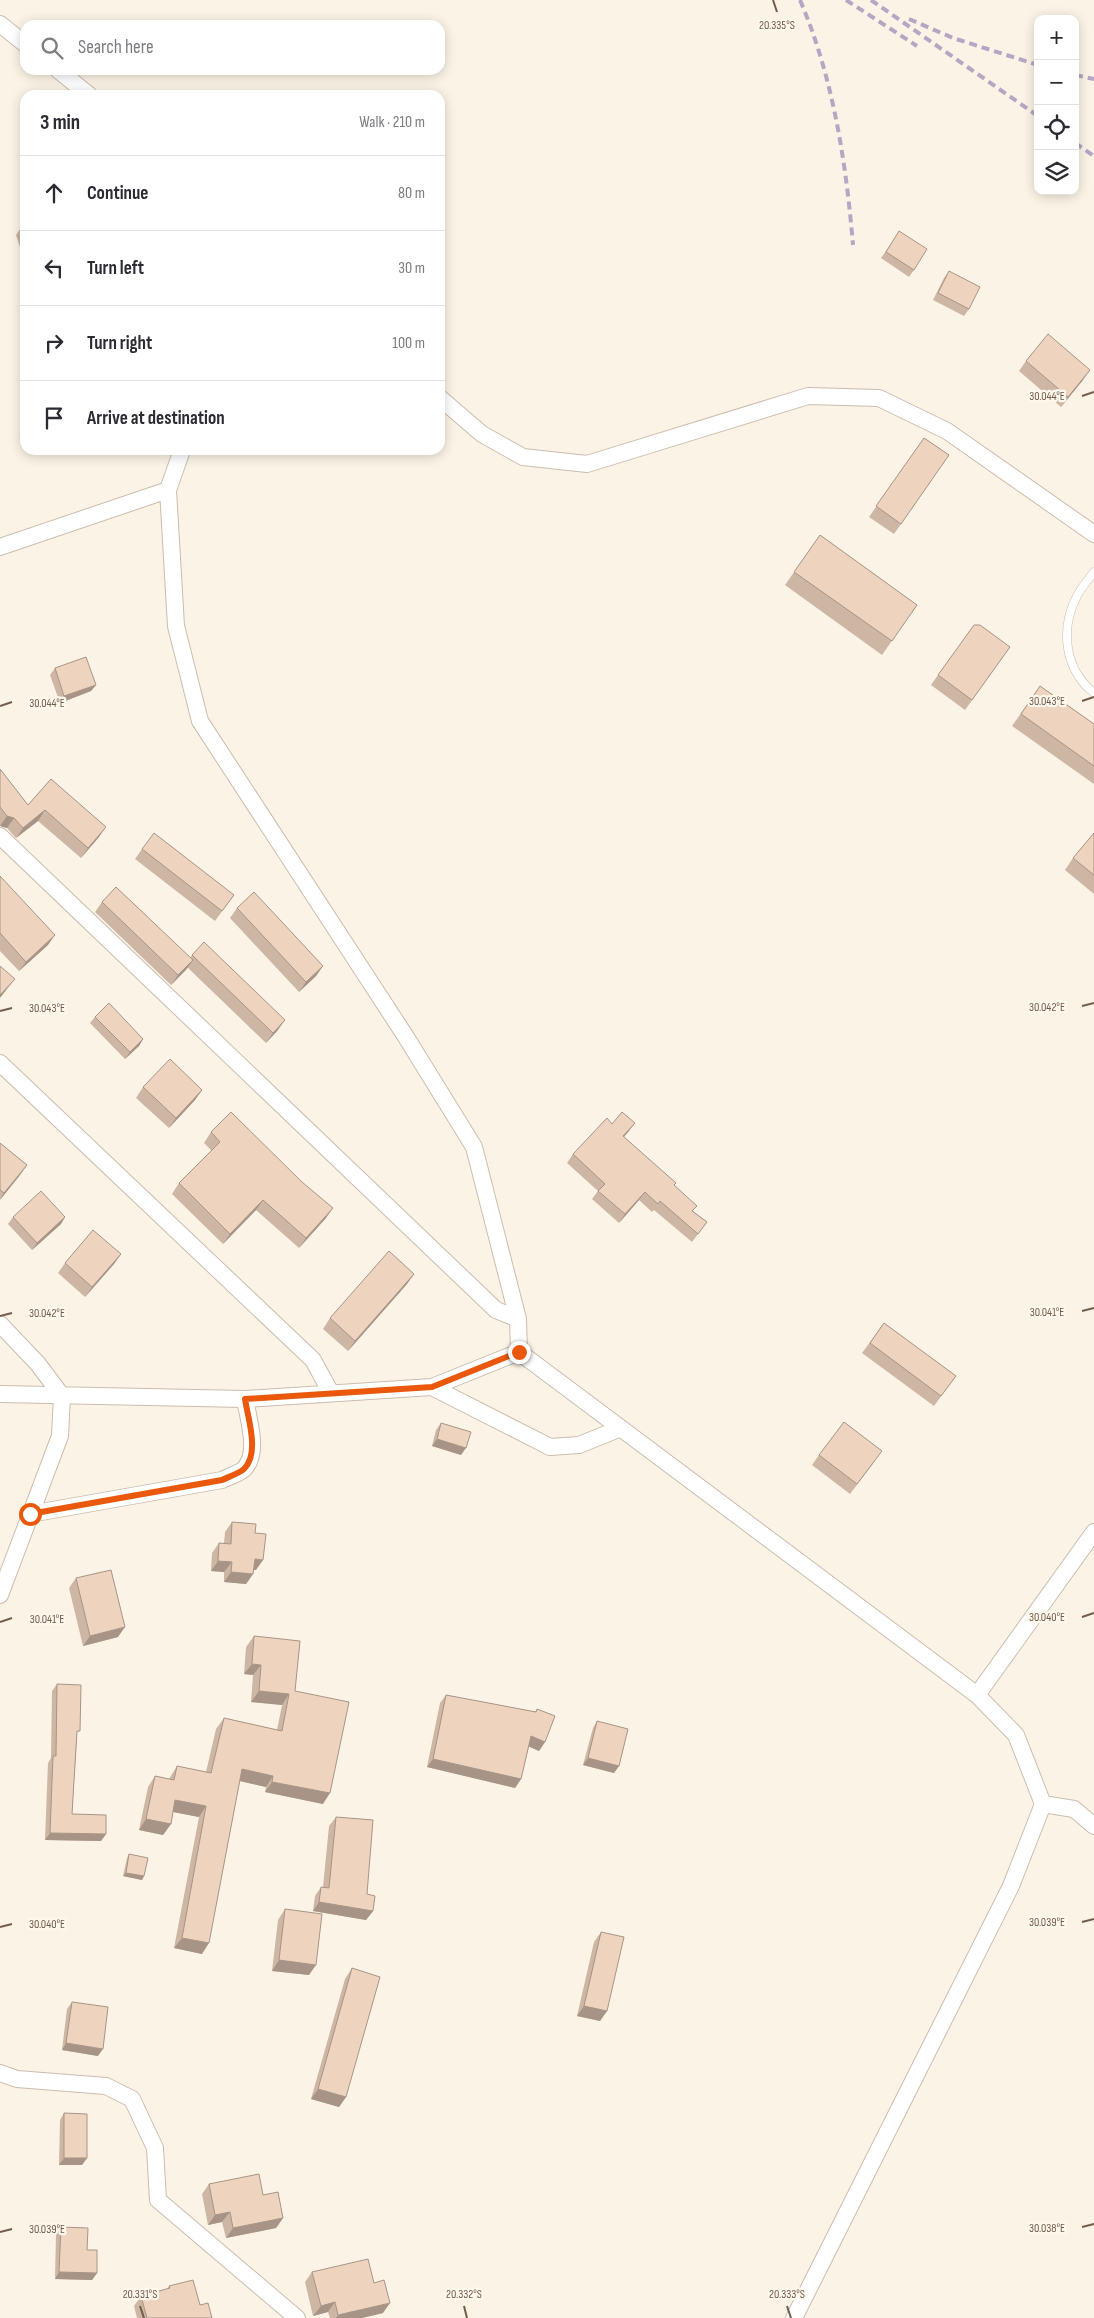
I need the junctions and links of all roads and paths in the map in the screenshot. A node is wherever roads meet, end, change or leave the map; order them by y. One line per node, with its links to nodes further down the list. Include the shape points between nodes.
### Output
1 (0, 24): 2 (street)
2 (20, 40)
3 (64, 75): 4 (street)
4 (83, 90)
5 (445, 402): 8 (street, via 482,434 523,457 588,464 808,396 879,398 947,431)
6 (180, 455): 7 (street)
7 (168, 490): 9 (street); 14 (street, via 176,626 200,721 474,1147)
8 (1094, 534)
9 (0, 547)
10 (1094, 572): 11 (lane, via 1076,598 1065,634 1073,667)
11 (1094, 694)
12 (0, 836): 14 (street, via 496,1310)
13 (0, 1063): 18 (street, via 313,1360)
14 (518, 1319): 16 (street)
15 (0, 1324): 20 (street, via 38,1364)
16 (519, 1352): 17 (street); 22 (street)
17 (432, 1387): 18 (street); 22 (street, via 550,1447 580,1444)
18 (331, 1393): 21 (street)
19 (0, 1394): 20 (street)
20 (62, 1396): 21 (street); 23 (street, via 60,1436)
21 (245, 1399): 23 (street, via 252,1444 250,1460 243,1470 222,1480)
22 (621, 1428): 26 (street)
23 (30, 1514): 25 (street)
24 (1094, 1532): 26 (street)
25 (0, 1595)
26 (977, 1695): 27 (street, via 1016,1735)
27 (1043, 1804): 28 (street, via 1074,1809); 31 (street, via 1011,1886)
28 (1094, 1826)
29 (0, 2073): 30 (street, via 17,2079 106,2086 132,2099 155,2148 158,2200)
30 (298, 2318)
31 (794, 2318)

